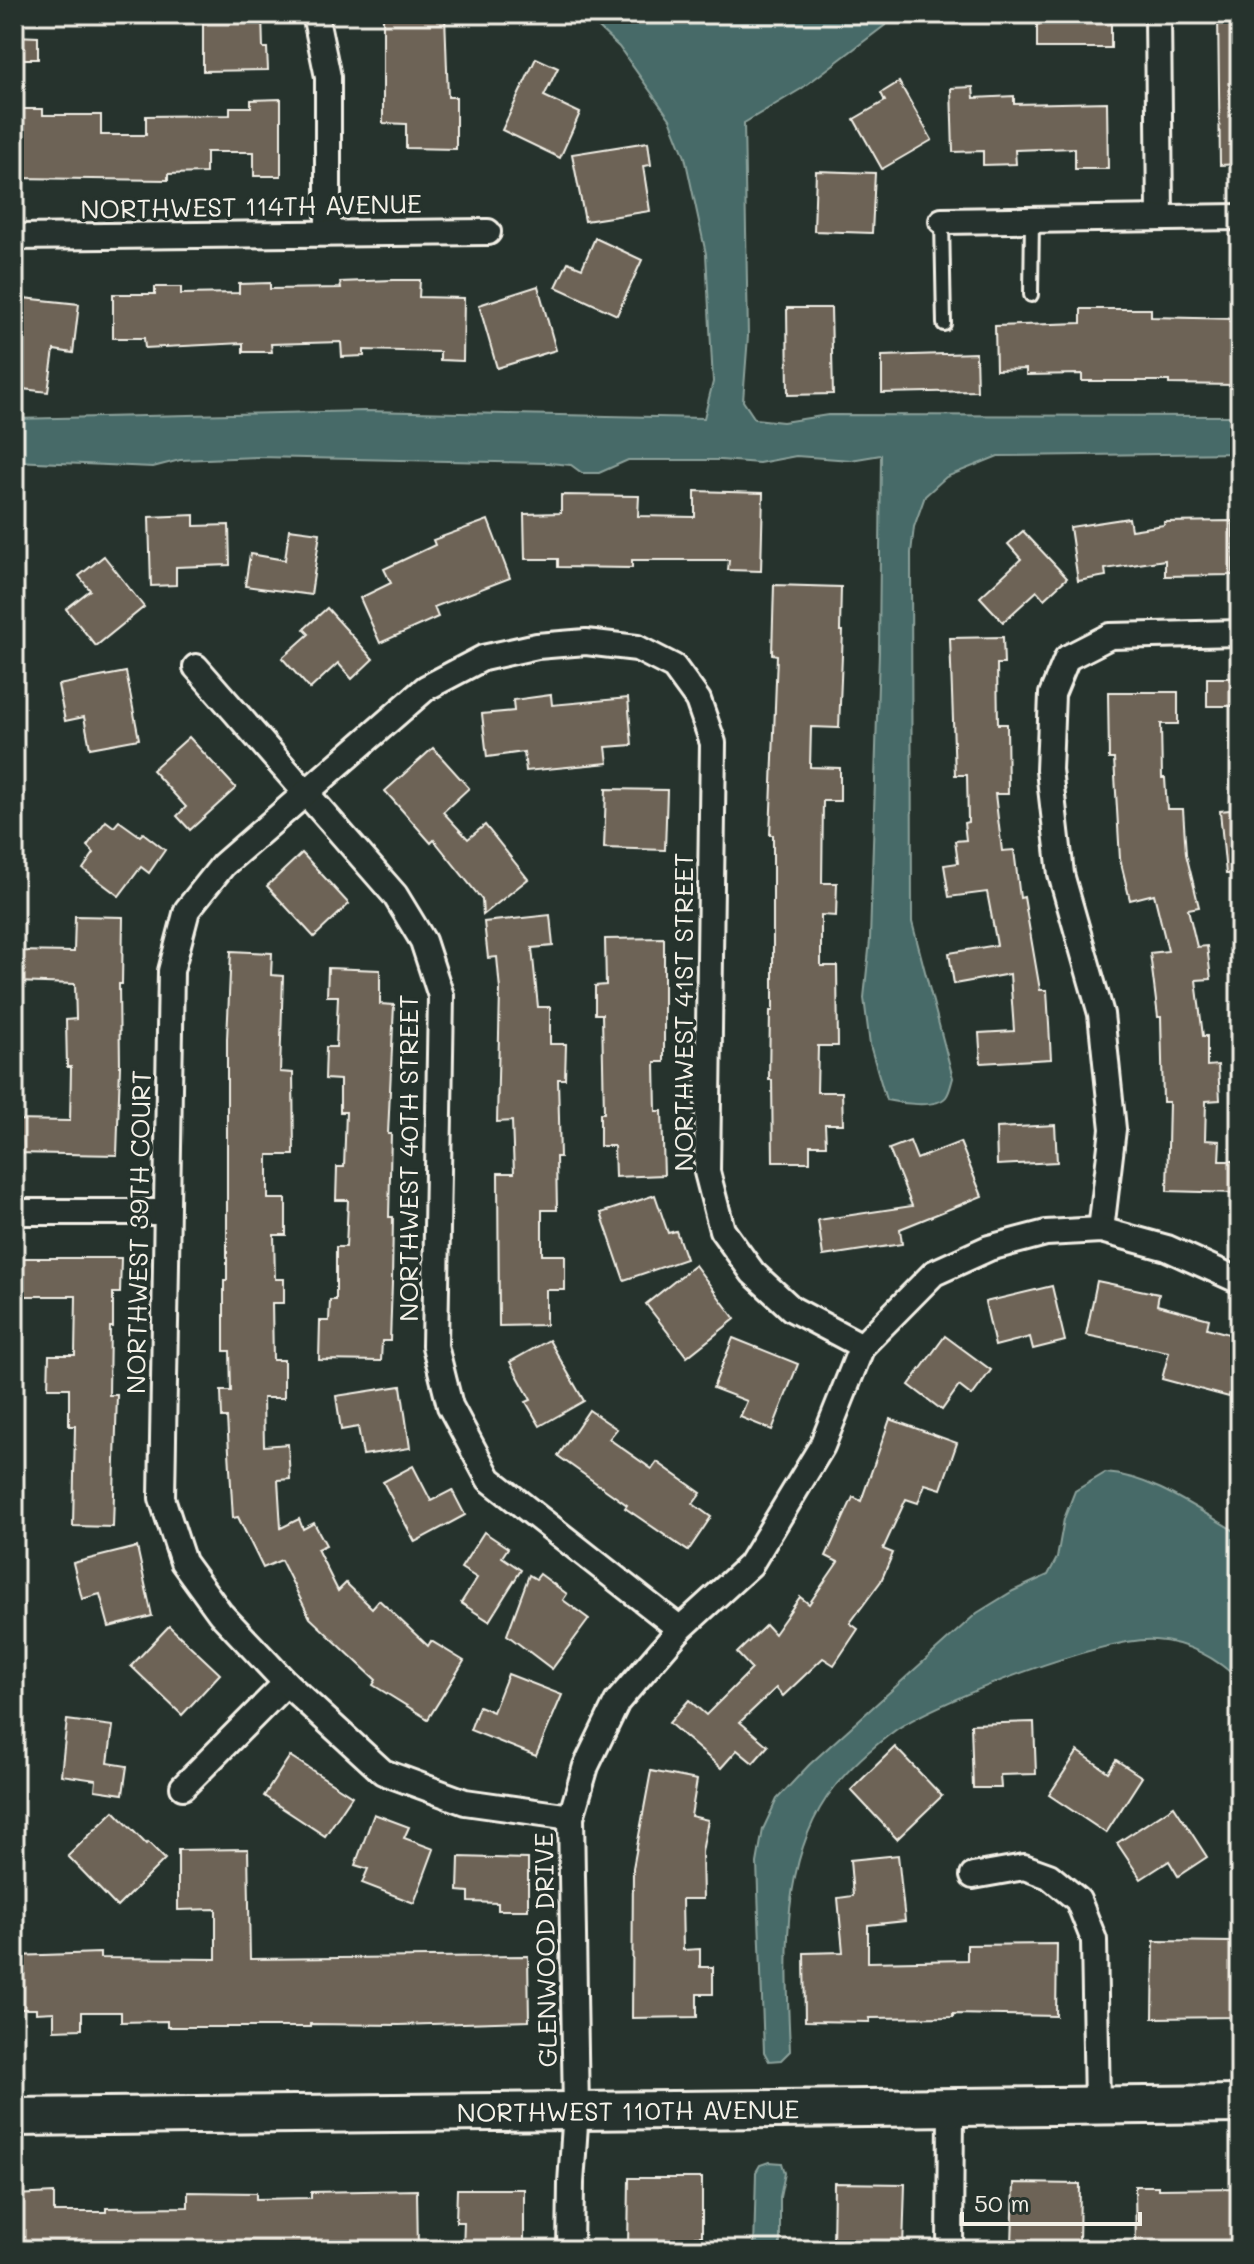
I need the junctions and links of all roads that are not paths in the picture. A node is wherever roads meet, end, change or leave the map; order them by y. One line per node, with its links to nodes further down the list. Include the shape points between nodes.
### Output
1 (315, 14): 7 (street, via 328,77)
2 (1158, 14): 3 (street)
3 (1160, 217): 4 (street); 5 (street)
4 (1240, 217)
5 (1032, 219): 6 (street); 10 (lane)
6 (942, 221): 11 (lane)
7 (328, 232): 8 (street, NORTHWEST 114TH AVENUE); 9 (street, NORTHWEST 114TH AVENUE)
8 (488, 232)
9 (14, 237)
10 (1031, 295)
11 (944, 324)
12 (1240, 633): 18 (street, via 1110,636 1067,658 1052,694 1049,770 1061,874 1101,1014 1113,1129)
13 (196, 667): 15 (street, NORTHWEST 40TH STREET)
14 (674, 667): 15 (street, NORTHWEST 39TH COURT, via 637,648 586,642 483,658 426,688); 20 (street, NORTHWEST 41ST STREET, via 698,700 713,743 707,1172 722,1230 753,1273 792,1309)
15 (305, 792): 17 (street, NORTHWEST 39TH COURT, via 223,865 187,910 171,971); 21 (street, NORTHWEST 40TH STREET, via 395,895 423,941 441,996 435,1346 450,1406 489,1479)
16 (14, 1212): 17 (street)
17 (165, 1212): 22 (street, NORTHWEST 39TH COURT, via 162,1498 183,1562 220,1613)
18 (1101, 1230): 19 (street, GLENWOOD DRIVE, via 1167,1248); 20 (street, GLENWOOD DRIVE, via 1046,1233 989,1248 934,1273)
19 (1240, 1281)
20 (862, 1346): 21 (street, GLENWOOD DRIVE, via 822,1446 750,1565)
21 (680, 1629): 24 (street, GLENWOOD DRIVE, via 617,1702 586,1766)
22 (286, 1683): 23 (street); 24 (street, NORTHWEST 39TH COURT, via 383,1772 465,1802)
23 (183, 1787)
24 (571, 1817): 29 (street, GLENWOOD DRIVE)
25 (973, 1876): 26 (street, via 1024,1867 1049,1876 1078,1900 1094,1940)
26 (1097, 2104): 27 (street, NORTHWEST 110TH AVENUE); 28 (street, NORTHWEST 110TH AVENUE)
27 (1240, 2104)
28 (951, 2107): 29 (street, NORTHWEST 110TH AVENUE); 32 (street)
29 (576, 2110): 30 (street, NORTHWEST 110TH AVENUE); 31 (street)
30 (14, 2117)
31 (570, 2250)
32 (950, 2250)

